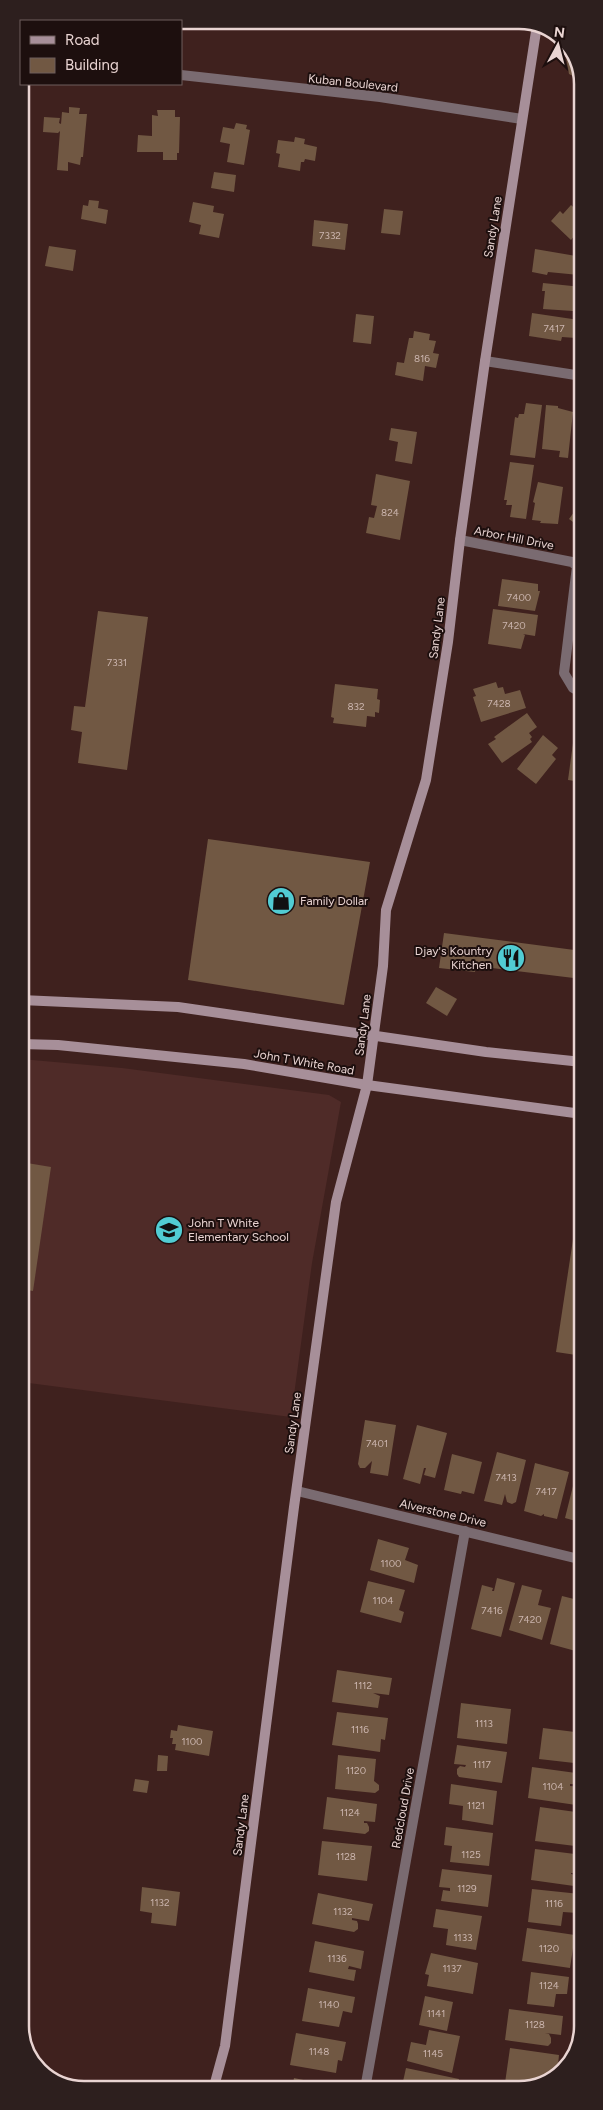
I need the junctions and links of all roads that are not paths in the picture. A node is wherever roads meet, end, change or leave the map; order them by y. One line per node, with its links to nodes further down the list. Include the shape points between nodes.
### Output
1 (536, 32): 3 (street, Sandy Lane)
2 (182, 75): 3 (street, Kuban Boulevard, via 380,97)
3 (522, 120): 4 (street, Sandy Lane)
4 (485, 361): 5 (street); 6 (street, Sandy Lane)
5 (574, 375)
6 (460, 540): 7 (street, Arbor Hill Drive); 11 (street, Sandy Lane, via 426,780 386,910)
7 (574, 563)
8 (574, 597): 9 (street, Arbor Hill Drive, via 564,673)
9 (574, 689)
10 (29, 1000): 11 (street, via 178,1007)
11 (374, 1035): 13 (street); 14 (street, Sandy Lane)
12 (29, 1044): 14 (street, John T White Road, via 244,1064)
13 (574, 1061)
14 (367, 1085): 15 (street, John T White Road); 16 (street, Sandy Lane, via 336,1202)
15 (574, 1113)
16 (297, 1492): 17 (street, Alverstone Drive); 19 (street, Sandy Lane, via 225,2046)
17 (465, 1531): 18 (street, Alverstone Drive); 20 (street, Redcloud Drive)
18 (574, 1558)
19 (215, 2081)
20 (366, 2081)

